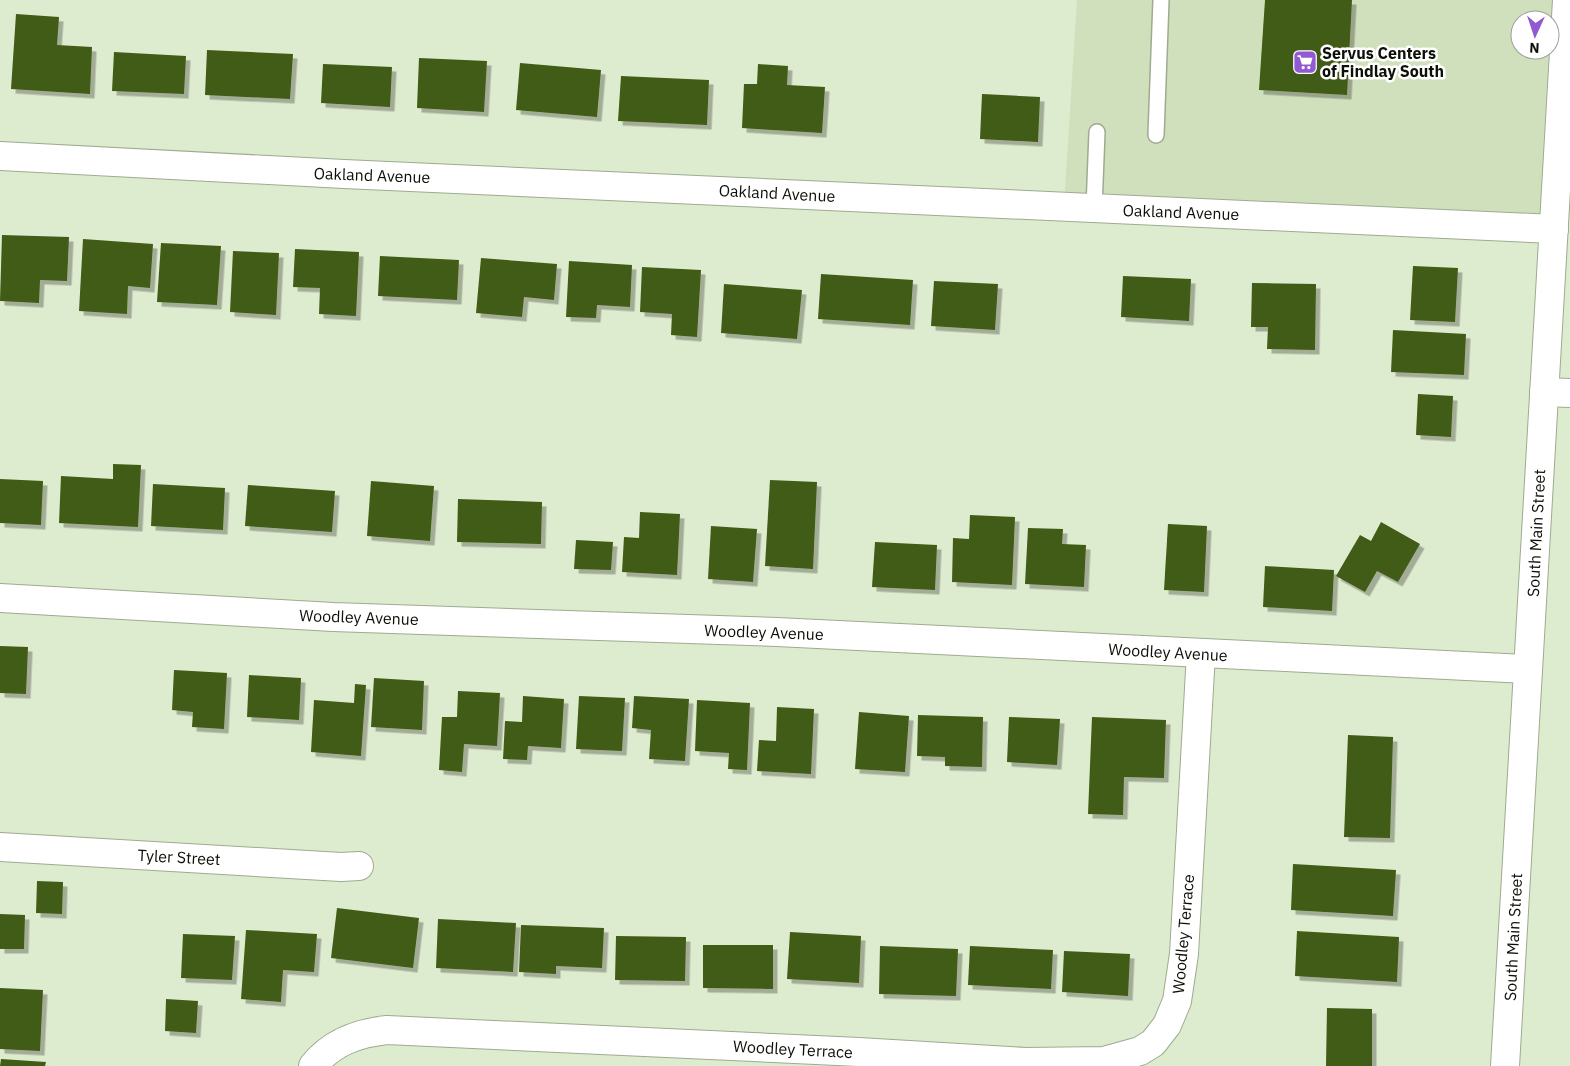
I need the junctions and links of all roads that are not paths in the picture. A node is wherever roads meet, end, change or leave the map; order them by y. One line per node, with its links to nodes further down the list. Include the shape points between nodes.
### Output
1 (1161, 0): 4 (lane)
2 (1567, 0): 7 (street, South Main Street)
3 (1097, 132): 6 (lane)
4 (1156, 135)
5 (0, 156): 6 (street, Oakland Avenue)
6 (1094, 208): 7 (street, Oakland Avenue)
7 (1554, 229): 8 (street, South Main Street)
8 (1557, 392): 11 (street, South Main Street)
9 (0, 598): 10 (street, Woodley Avenue, via 333,617 777,632)
10 (1201, 653): 11 (street, Woodley Avenue); 14 (street, Woodley Terrace, via 1184,954 1177,1001 1167,1025 1153,1043 1140,1051 1104,1062 1026,1062 387,1030 362,1033 343,1041)
11 (1528, 669): 15 (street, South Main Street)
12 (0, 847): 13 (street, Tyler Street)
13 (359, 866)
14 (312, 1066)
15 (1505, 1066)

